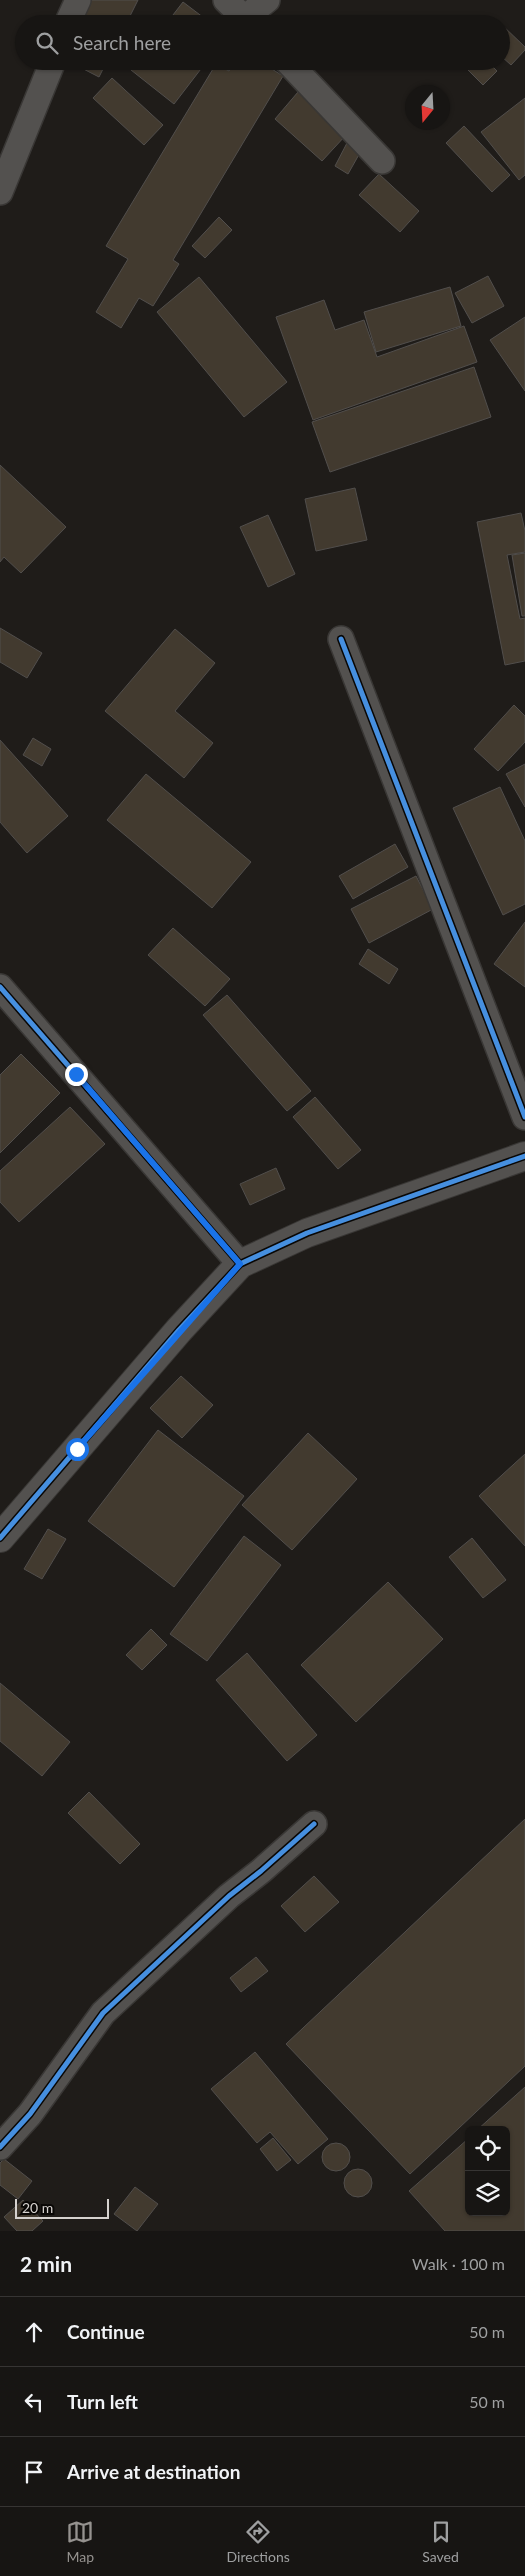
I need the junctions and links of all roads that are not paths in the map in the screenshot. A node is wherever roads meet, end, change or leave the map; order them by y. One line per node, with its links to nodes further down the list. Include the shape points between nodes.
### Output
1 (78, 0): 4 (street)
2 (226, 0): 5 (street)
3 (267, 0): 6 (street)
4 (71, 15)
5 (242, 15)
6 (253, 15)
7 (48, 70): 10 (street)
8 (296, 70): 9 (street)
9 (382, 161)
10 (0, 192)
11 (341, 639): 13 (street)
12 (0, 987): 15 (street)
13 (525, 1117)
14 (525, 1156): 15 (street, via 307,1233)
15 (240, 1264): 16 (street)
16 (0, 1538)
17 (314, 1824): 18 (street, via 229,1896 103,2013 30,2114)
18 (0, 2147)

